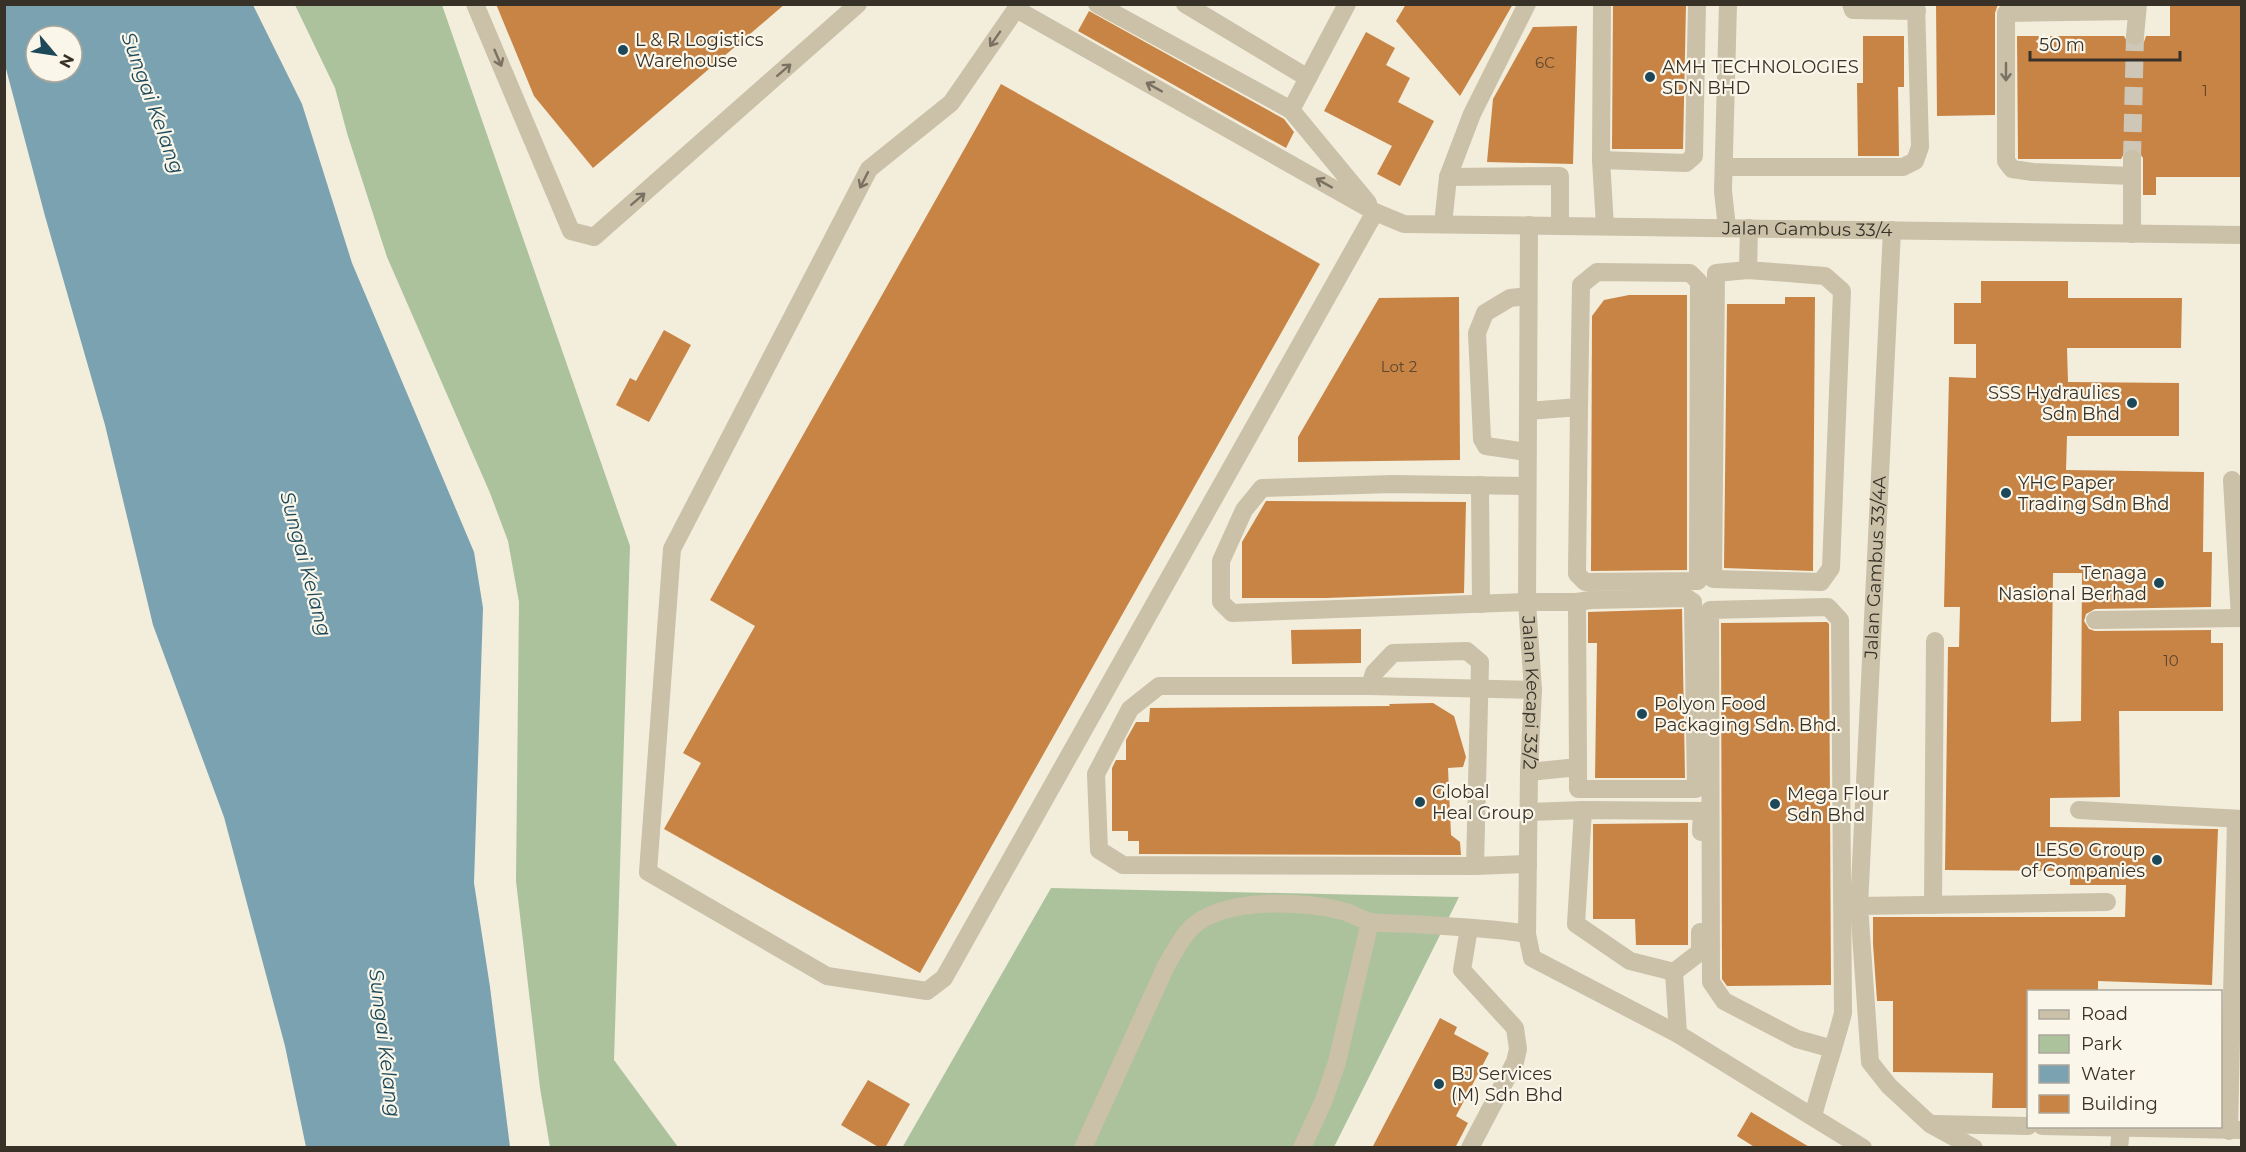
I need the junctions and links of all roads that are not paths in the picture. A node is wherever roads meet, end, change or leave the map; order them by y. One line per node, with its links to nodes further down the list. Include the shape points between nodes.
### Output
1 (475, 4): 2 (street, one-way to 2, via 571,231 594,237)
2 (858, 4)
3 (1097, 4): 16 (street)
4 (1185, 4): 15 (street)
5 (1347, 4): 15 (street)
6 (1527, 4): 19 (street, via 1472,114)
7 (1602, 4): 17 (street)
8 (1697, 4): 17 (street, via 1694,156 1686,163)
9 (1728, 4): 18 (street)
10 (1851, 4): 12 (street, via 1853,10)
11 (1018, 7): 20 (street, Jalan Gambus 33/4, one-way to 11); 20 (street, one-way to 20, via 951,103 869,170 672,549 648,872 827,976 927,991 944,978)
12 (1916, 8): 18 (street, via 1920,147 1915,161 1903,167)
13 (2138, 8): 14 (street); 28 (street, one-way to 28, via 2006,13 2006,161 2012,169 2033,172 2132,168)
14 (2135, 36)
15 (1308, 78): 16 (street)
16 (1290, 110): 20 (street)
17 (1601, 160): 24 (street)
18 (1724, 167): 25 (street)
19 (1448, 177): 21 (street); 23 (street, via 1560,176)
20 (1375, 212): 21 (street, Jalan Gambus 33/4, via 1404,224)
21 (1443, 224): 22 (street, Jalan Gambus 33/4)
22 (1529, 225): 23 (street, Jalan Gambus 33/4); 31 (street, Jalan Kecapi 33/2)
23 (1560, 226): 24 (street, Jalan Gambus 33/4)
24 (1605, 226): 25 (street, Jalan Gambus 33/4)
25 (1727, 228): 26 (street, Jalan Gambus 33/4)
26 (1749, 228): 27 (street, Jalan Gambus 33/4); 30 (street)
27 (1892, 230): 28 (street, Jalan Gambus 33/4); 57 (street, Jalan Gambus 33/4A)
28 (2132, 234): 29 (street, Jalan Gambus 33/4)
29 (2241, 235)
30 (1748, 270): 30 (street, via 1825,276 1842,291 1831,568 1821,582 1713,579 1716,273)
31 (1528, 296): 33 (street, Jalan Kecapi 33/2); 34 (street, via 1510,298 1485,313 1477,333 1482,439 1486,447)
32 (1579, 406): 32 (street, via 1577,574 1585,582 1698,581 1699,282 1690,273 1597,272 1581,285); 33 (street)
33 (1528, 411): 34 (street, Jalan Kecapi 33/2)
34 (1527, 452): 37 (street, Jalan Kecapi 33/2)
35 (2232, 480): 41 (street)
36 (1480, 485): 37 (street); 40 (street); 40 (street, via 1262,488 1244,510 1221,561 1221,602 1232,613)
37 (1527, 486): 38 (street, Jalan Kecapi 33/2)
38 (1527, 602): 39 (street); 40 (street); 46 (street, Jalan Kecapi 33/2)
39 (1577, 602): 47 (street); 47 (street, via 1687,598 1694,602 1696,789 1578,789)
40 (1480, 604)
41 (2241, 618): 42 (street)
42 (2095, 620)
43 (1935, 641): 56 (street)
44 (1370, 686): 45 (street); 45 (street, via 1374,673 1393,653 1467,651 1480,662); 54 (street, via 1159,686 1130,709 1096,774 1100,850 1124,865)
45 (1479, 688): 46 (street); 54 (street)
46 (1533, 690): 48 (street, Jalan Kecapi 33/2)
47 (1578, 767): 48 (street)
48 (1529, 772): 51 (street, Jalan Kecapi 33/2)
49 (1583, 810): 51 (street); 61 (street, via 1576,924 1630,961); 61 (street, via 1701,811 1700,952)
50 (2079, 810): 52 (street)
51 (1529, 812): 53 (street, Jalan Kecapi 33/2)
52 (2239, 819): 68 (street)
53 (1528, 864): 54 (street); 60 (street, Jalan Kecapi 33/2)
54 (1475, 866)
55 (2107, 902): 56 (street)
56 (1933, 905): 57 (street)
57 (1859, 906): 65 (street, Jalan Gambus 33/4A, via 1870,1062 1889,1086)
58 (1370, 922): 59 (street); 69 (street, via 1346,912 1313,906 1258,904 1233,907 1192,927 1166,966); 70 (street, via 1337,1062)
59 (1469, 928): 60 (street); 71 (street, via 1462,970 1515,1028 1518,1049)
60 (1527, 934): 62 (street, Jalan Kecapi 33/2, via 1532,958)
61 (1674, 972): 62 (street)
62 (1678, 1034): 64 (street, Jalan Kecapi 33/2)
63 (1833, 1049): 63 (street, via 1843,1013 1840,620 1828,607 1710,610 1711,982 1724,1001 1797,1040); 64 (street)
64 (1813, 1116): 72 (street, Jalan Kecapi 33/2)
65 (1930, 1124): 66 (street); 73 (street, Jalan Gambus 33/4A)
66 (2027, 1126)
67 (2121, 1128): 68 (street); 74 (street)
68 (2235, 1131)
69 (1083, 1148)
70 (1302, 1148)
71 (1470, 1148)
72 (1863, 1148)
73 (1974, 1148)
74 (2120, 1148)

